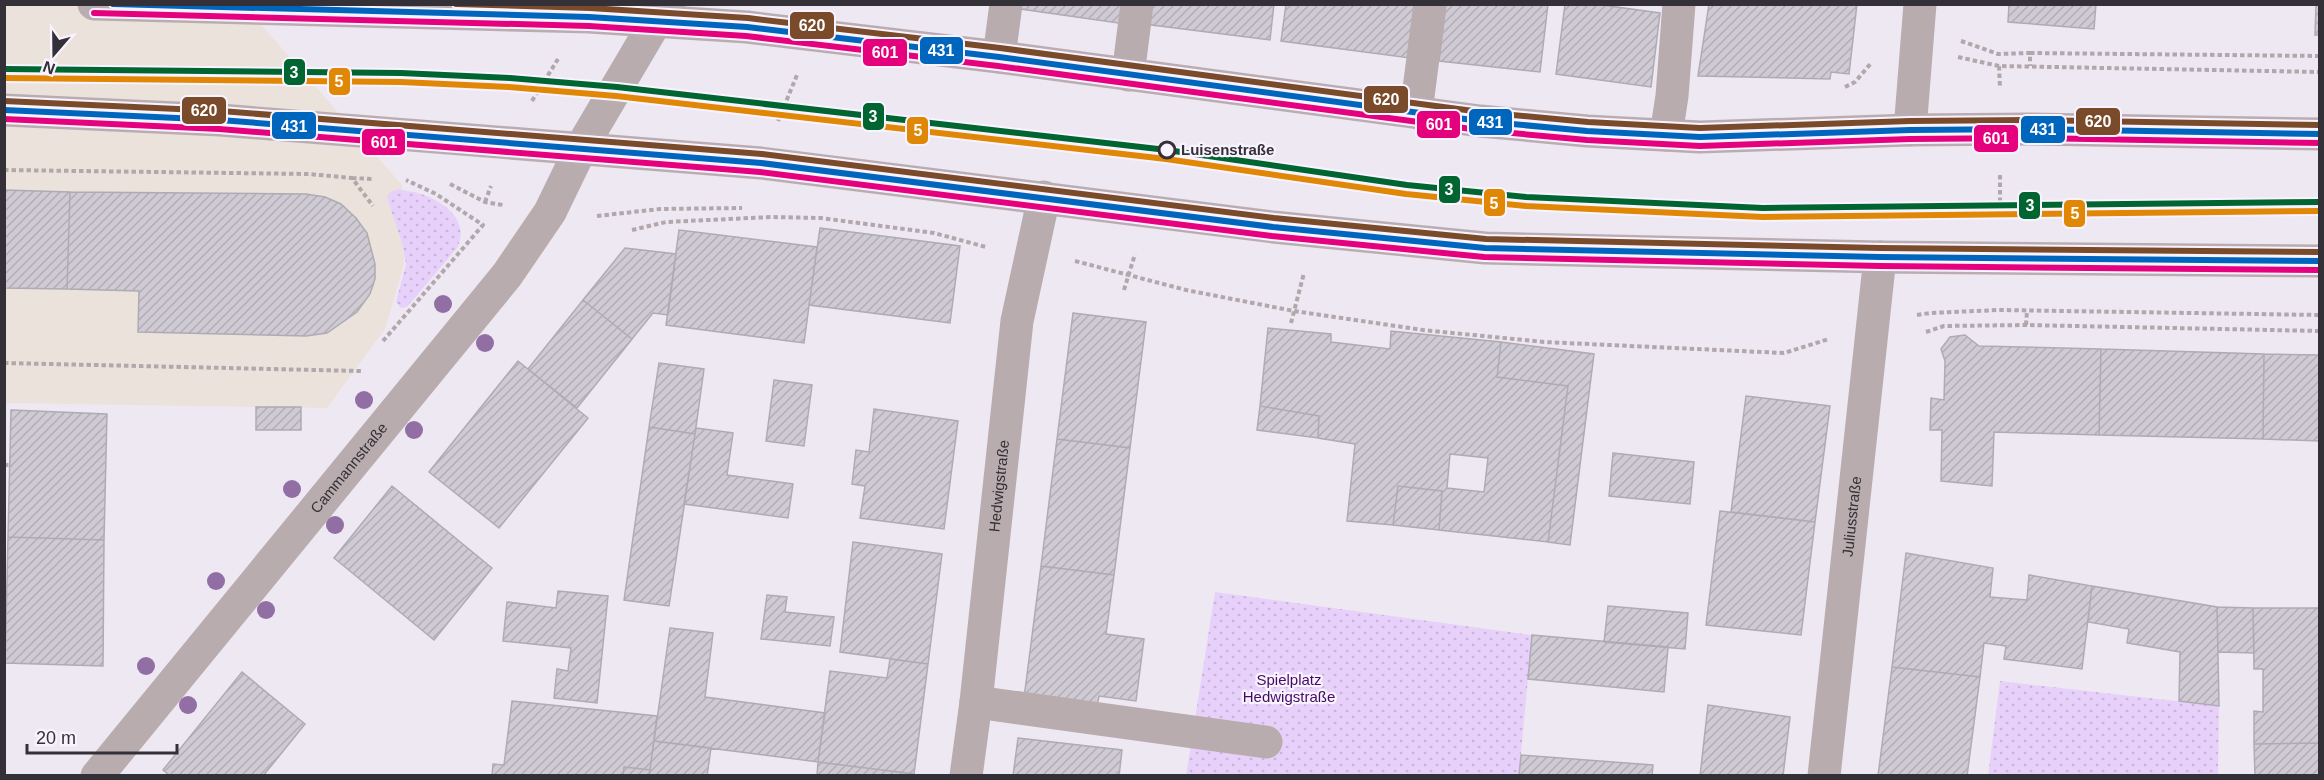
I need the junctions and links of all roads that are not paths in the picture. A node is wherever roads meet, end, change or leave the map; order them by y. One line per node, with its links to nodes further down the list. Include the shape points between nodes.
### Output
1 (94, 4): 7 (main road)
2 (1006, 4): 9 (street)
3 (1137, 4): 10 (street)
4 (1430, 4): 12 (street)
5 (1679, 4): 15 (street)
6 (1920, 4): 13 (street)
7 (248, 6): 8 (main road)
8 (663, 13): 9 (main road); 16 (street, Cammannstraße)
9 (999, 57): 10 (main road)
10 (1128, 75): 12 (main road)
11 (4, 110): 16 (main road, via 220,120)
12 (1416, 112): 15 (main road, via 1541,127)
13 (1910, 130): 14 (main road); 15 (main road)
14 (2319, 134)
15 (1666, 135)
16 (580, 148): 17 (main road, via 761,163); 22 (street, Cammannstraße, via 550,212 492,294)
17 (1044, 197): 18 (main road, via 1273,227 1485,248); 20 (street, Hedwigstraße, via 1017,321)
18 (1880, 257): 19 (main road); 24 (street, Juliusstraße)
19 (2319, 261)
20 (976, 702): 21 (street); 23 (street, Hedwigstraße)
21 (1266, 742)
22 (97, 776)
23 (966, 776)
24 (1824, 776)

